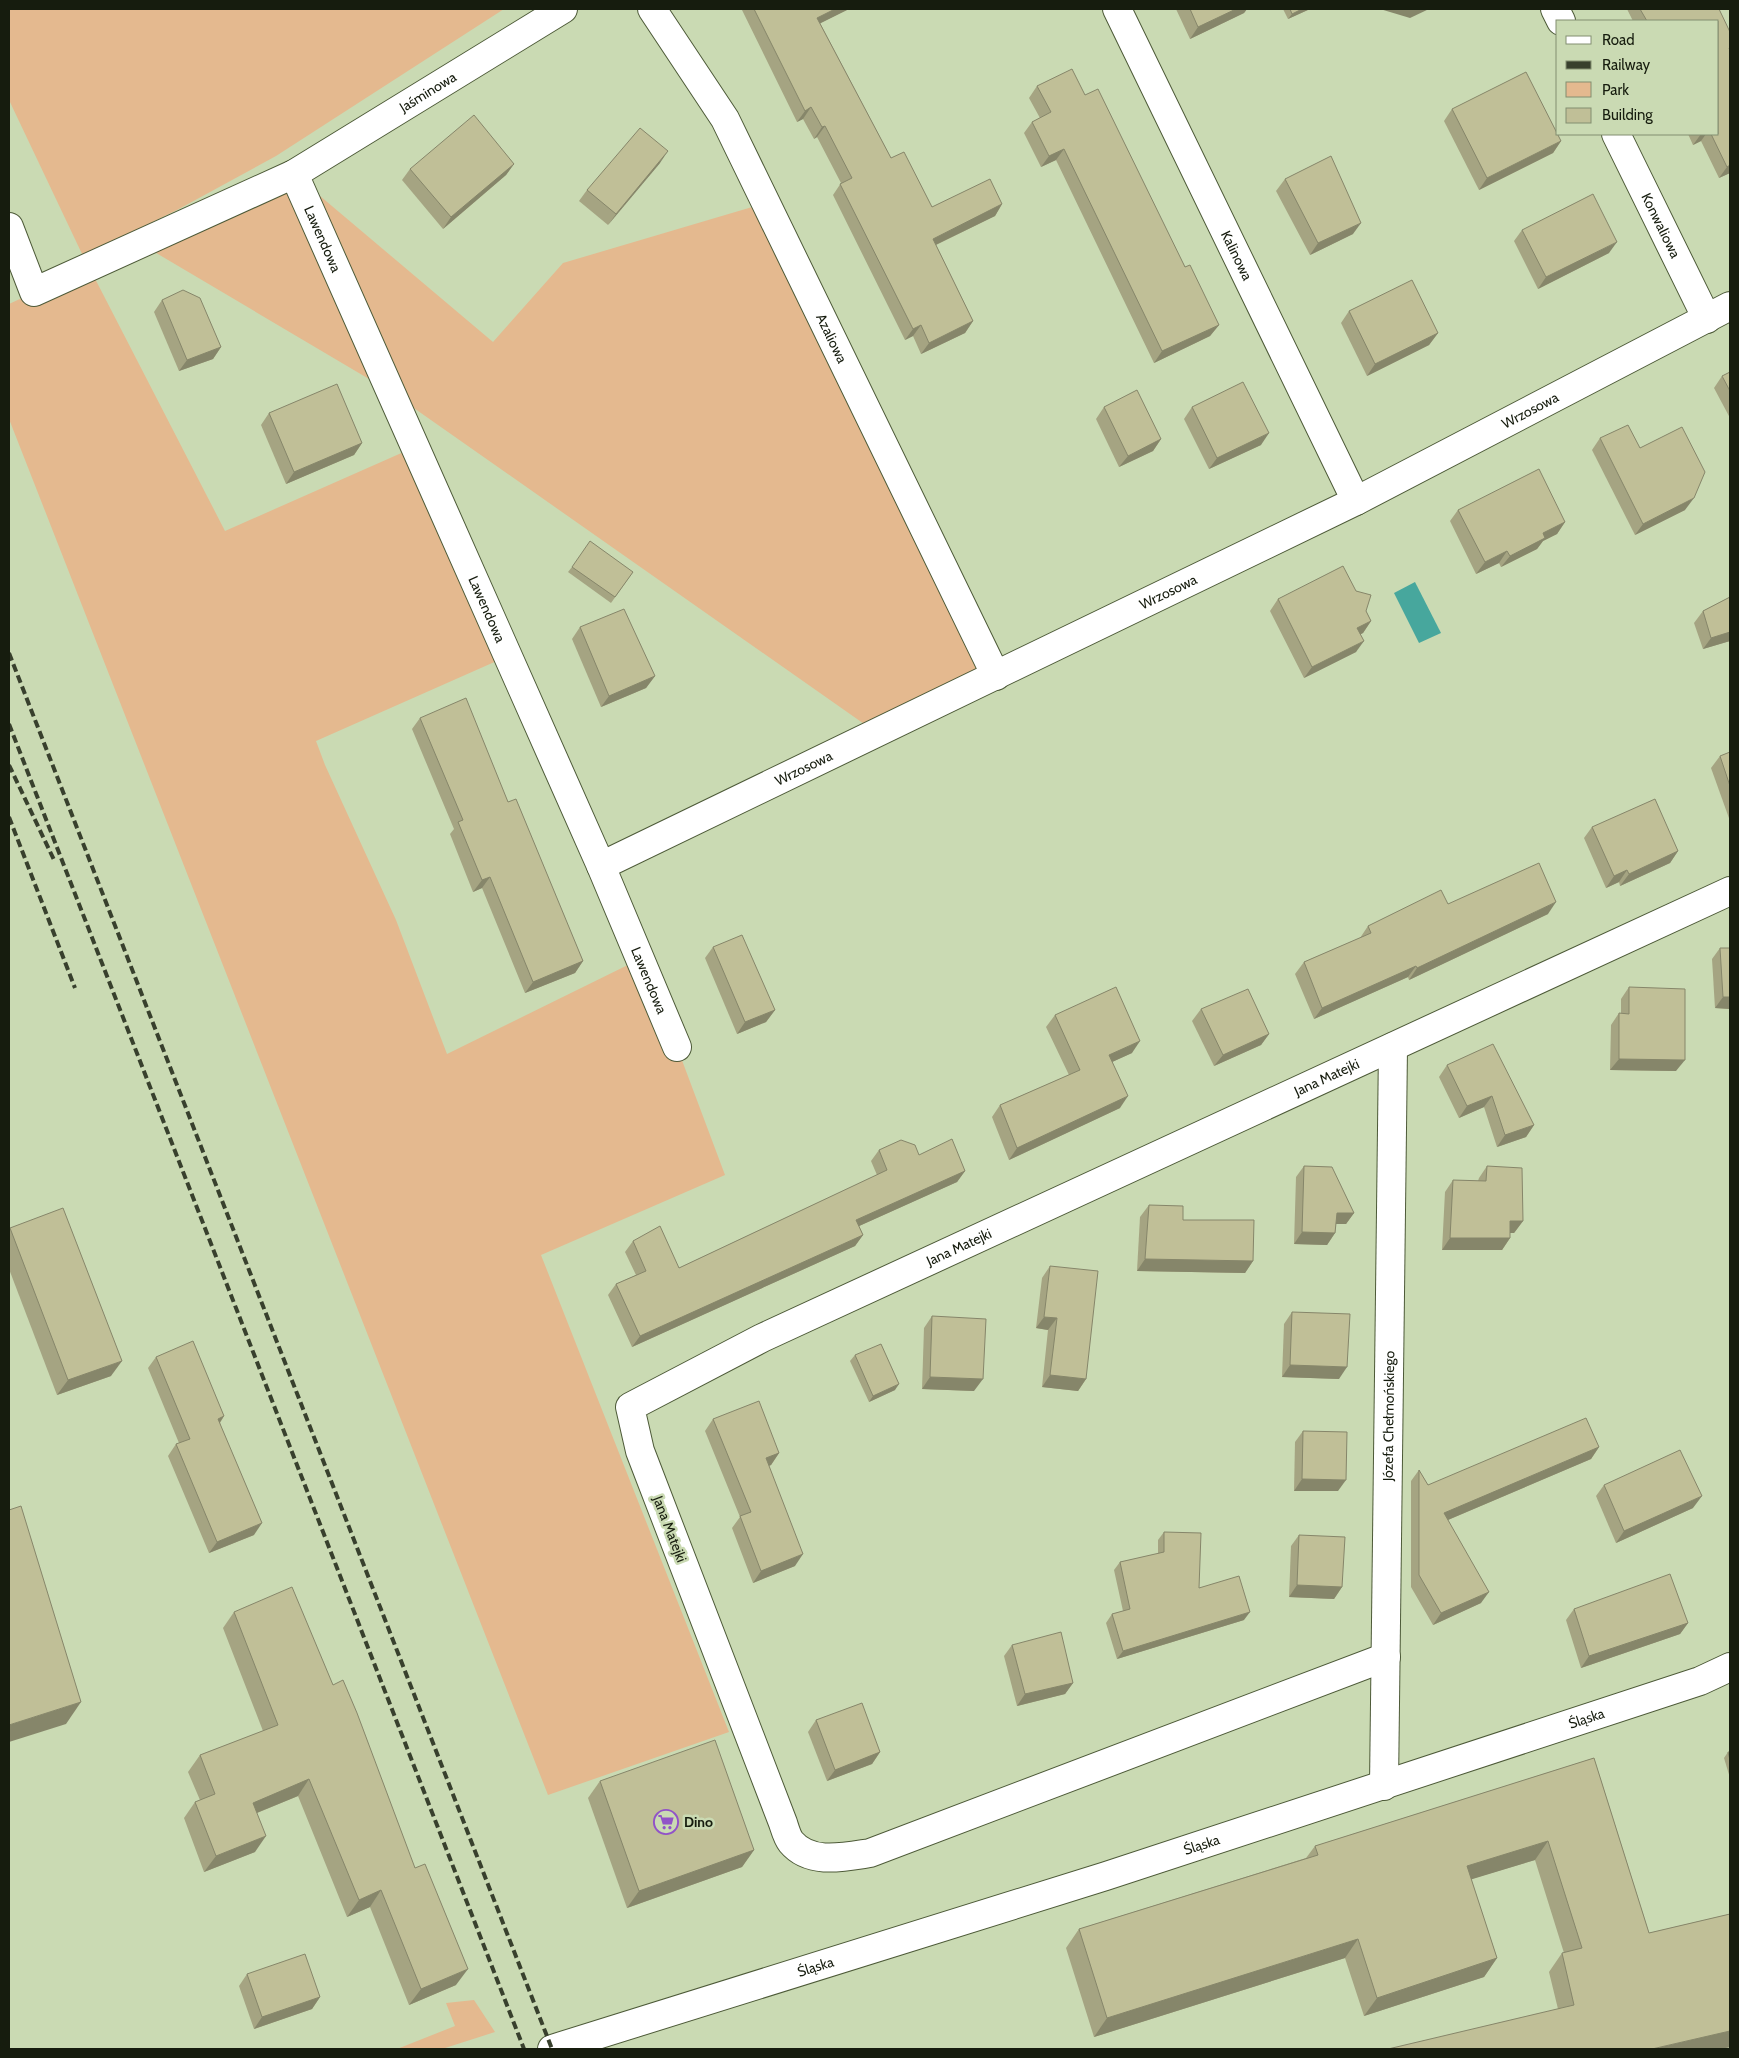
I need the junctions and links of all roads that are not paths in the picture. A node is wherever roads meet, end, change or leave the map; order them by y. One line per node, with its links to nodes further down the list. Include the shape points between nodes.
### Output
1 (563, 9): 5 (street, Jaśminowa)
2 (652, 9): 9 (street, Azaliowa, via 725,119)
3 (1117, 9): 8 (street, Kalinowa)
4 (1617, 135): 7 (street, Konwaliowa)
5 (294, 174): 6 (street, Jaśminowa, via 34,292); 10 (street, Lawendowa)
6 (9, 227)
7 (1719, 312): 8 (street, Wrzosowa)
8 (1356, 501): 9 (street, Wrzosowa)
9 (996, 676): 10 (street, Wrzosowa)
10 (601, 866): 12 (street, Lawendowa)
11 (1730, 891): 13 (street, Jana Matejki)
12 (677, 1047)
13 (1393, 1047): 14 (street, Józefa Chełmońskiego); 14 (street, Jana Matejki, via 762,1338 630,1407 640,1451 790,1841 806,1854 832,1858 870,1854)
14 (1386, 1657): 16 (street, Józefa Chełmońskiego)
15 (1730, 1667): 16 (street, Śląska, via 1700,1680)
16 (1384, 1786): 17 (street, Śląska)
17 (552, 2049)

